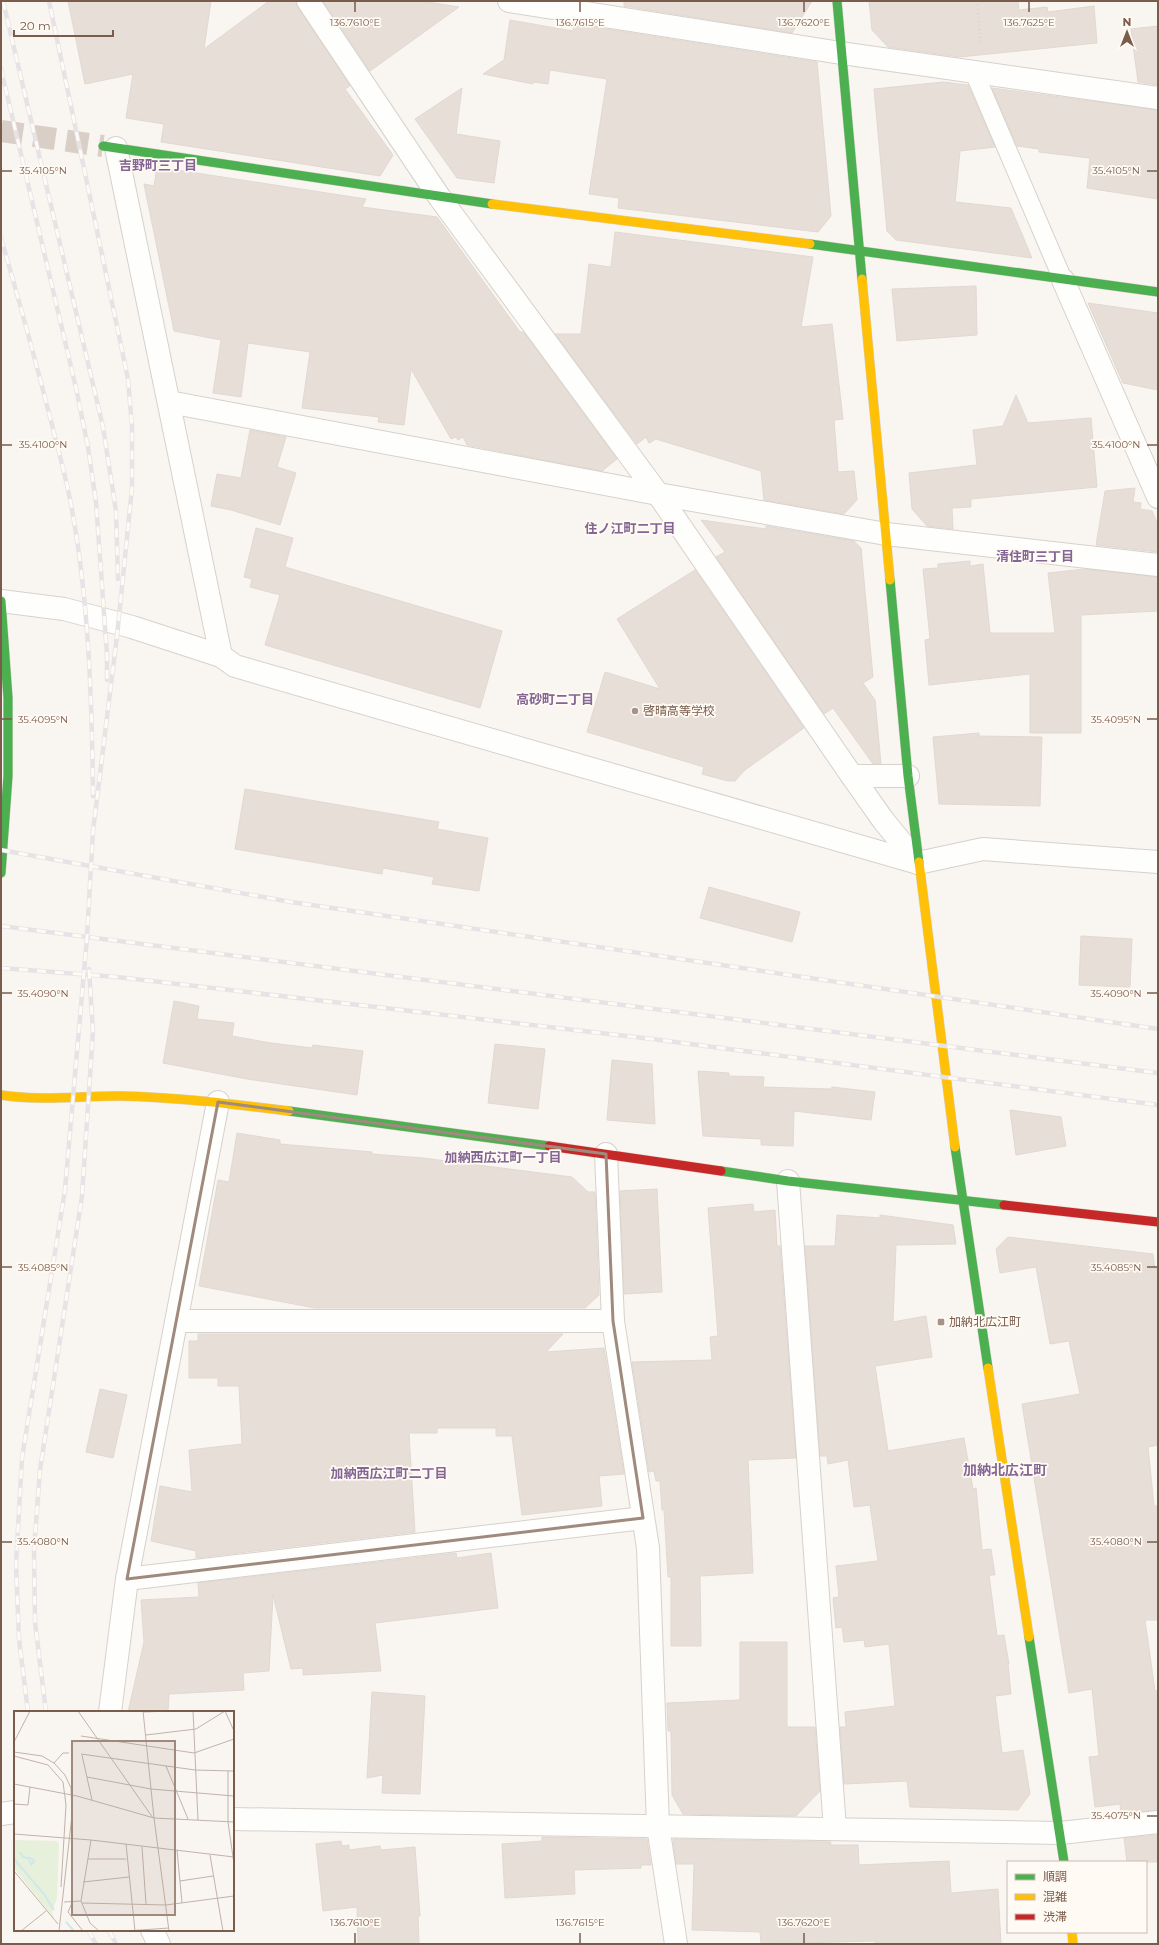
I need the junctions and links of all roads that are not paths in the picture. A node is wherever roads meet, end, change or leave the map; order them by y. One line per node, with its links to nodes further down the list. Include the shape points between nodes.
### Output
1 (308, 1): 8 (street)
2 (509, 1): 4 (street)
3 (837, 1): 4 (main road)
4 (842, 53): 5 (street); 9 (main road)
5 (979, 73): 6 (street); 10 (lane)
6 (1158, 98)
7 (110, 147): 8 (main road); 12 (street)
8 (440, 198): 9 (main road); 13 (street)
9 (859, 251): 10 (main road); 15 (main road)
10 (1063, 280): 11 (main road); 14 (street)
11 (1158, 292)
12 (169, 402): 13 (street); 18 (street)
13 (658, 494): 15 (street); 19 (street)
14 (1158, 497)
15 (886, 534): 16 (street); 20 (main road)
16 (1158, 565)
17 (1, 601): 18 (street, via 64,609 132,627); 23 (main road, via 8,698 8,776)
18 (222, 656): 22 (street, via 235,666)
19 (852, 776): 20 (street); 22 (street)
20 (908, 776): 22 (main road)
21 (1158, 862): 22 (street, via 983,849)
22 (918, 863): 28 (main road)
23 (1, 873)
24 (1, 1096): 25 (main road, via 120,1096)
25 (218, 1102): 26 (main road); 30 (street)
26 (606, 1154): 27 (main road); 31 (street)
27 (788, 1181): 28 (main road); 38 (street)
28 (962, 1199): 29 (main road); 39 (main road)
29 (1158, 1222)
30 (178, 1321): 31 (street); 33 (street)
31 (613, 1321): 32 (street)
32 (643, 1518): 33 (street); 37 (street, via 648,1548)
33 (127, 1579): 34 (street)
34 (110, 1711)
35 (234, 1818): 37 (street)
36 (1158, 1822): 39 (street)
37 (658, 1826): 38 (street); 44 (street)
38 (835, 1829): 39 (street)
39 (1061, 1833): 40 (main road)
40 (1064, 1861)
41 (152, 1931): 43 (street)
42 (1072, 1933): 45 (main road)
43 (159, 1944)
44 (676, 1944)
45 (1073, 1944)

